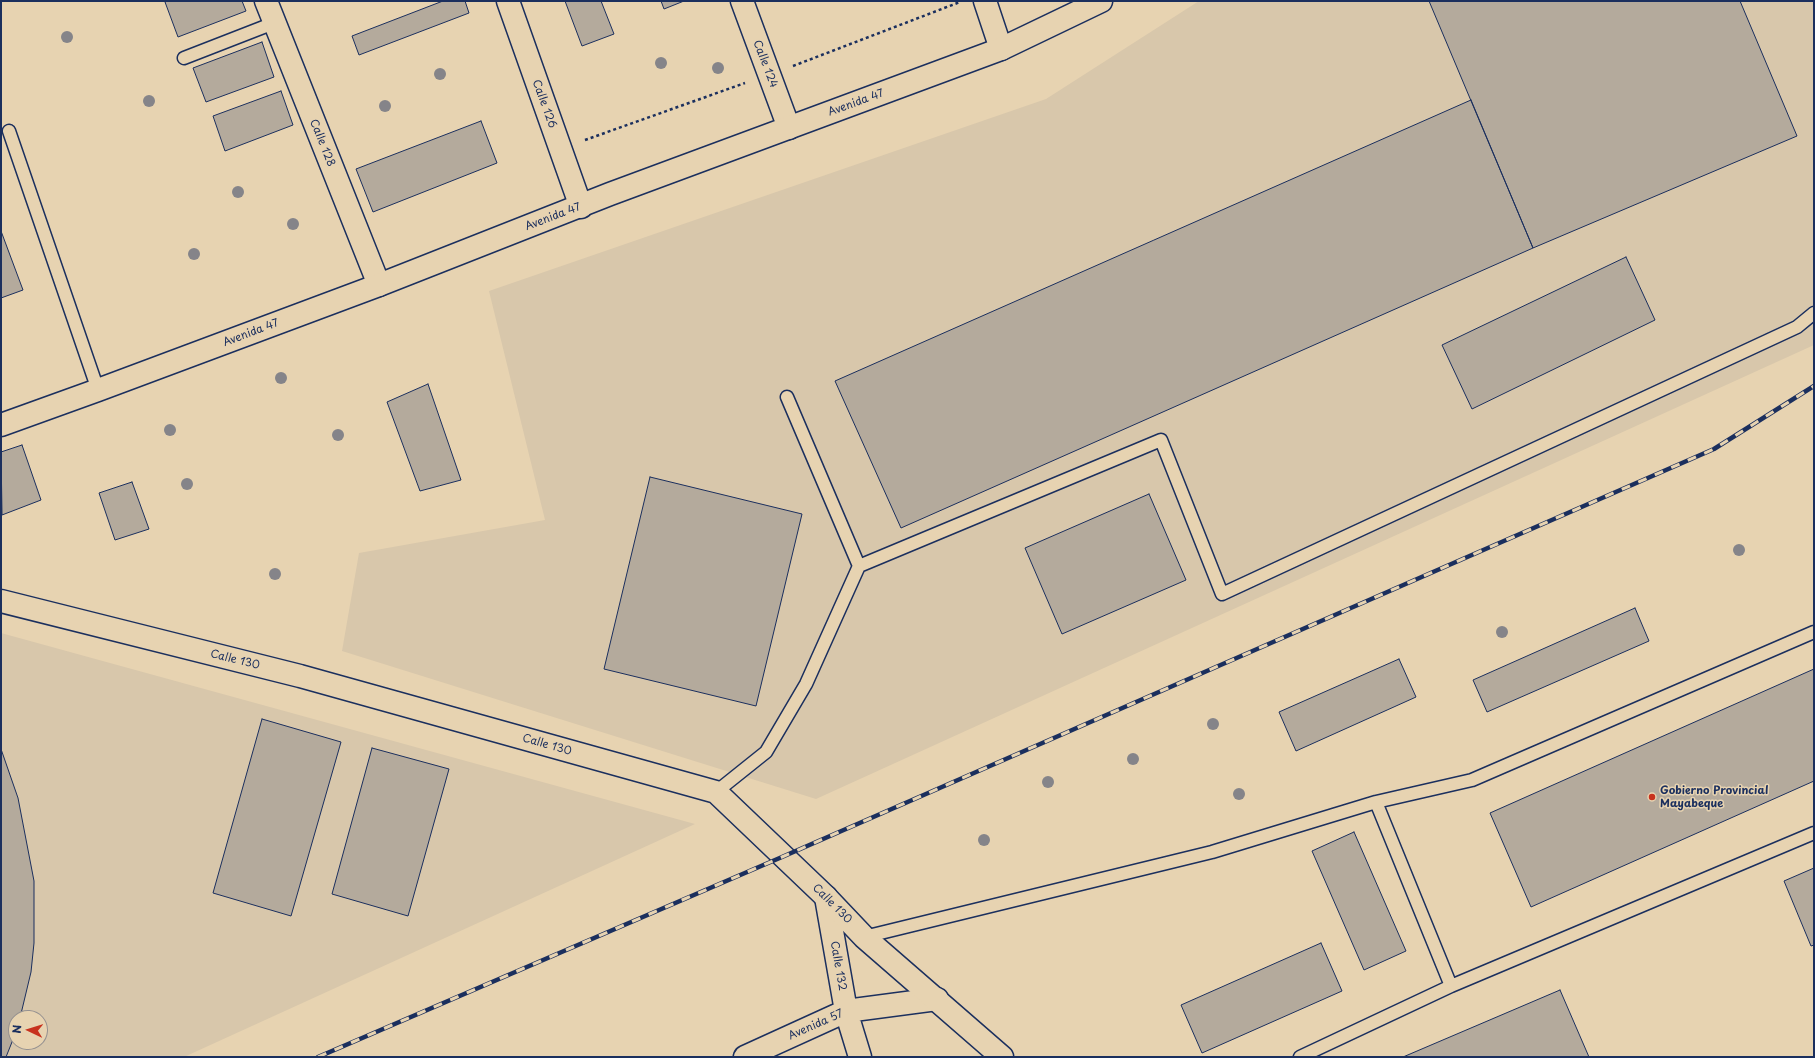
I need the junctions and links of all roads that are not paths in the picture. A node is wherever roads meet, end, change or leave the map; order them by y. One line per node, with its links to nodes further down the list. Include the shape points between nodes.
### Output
1 (266, 1): 6 (main road, Calle 128)
2 (508, 1): 11 (main road, Calle 126)
3 (742, 1): 9 (main road, Calle 124)
4 (985, 1): 7 (main road)
5 (1101, 1): 7 (main road, Avenida 47)
6 (274, 23): 8 (lane); 12 (main road, Calle 128)
7 (1001, 49): 9 (main road, Avenida 47)
8 (184, 58)
9 (789, 128): 11 (main road, Avenida 47)
10 (9, 131): 14 (lane)
11 (581, 207): 12 (main road, Avenida 47)
12 (379, 285): 14 (main road, Avenida 47)
13 (1814, 313): 17 (lane, via 1797,327 1222,594 1160,440)
14 (98, 390): 16 (main road, Avenida 47)
15 (788, 397): 17 (lane)
16 (1, 424)
17 (859, 566): 20 (lane, via 806,684 766,752)
18 (1, 601): 20 (main road, Calle 130, via 300,676)
19 (1814, 632): 21 (lane, via 1472,780)
20 (716, 792): 23 (main road, Calle 130)
21 (1376, 802): 24 (lane, via 1212,852); 25 (lane)
22 (1814, 833): 25 (lane)
23 (826, 897): 24 (main road, Calle 130); 27 (main road, Calle 132)
24 (864, 937): 26 (main road, Calle 130)
25 (1451, 986): 31 (lane)
26 (937, 999): 27 (main road, Avenida 57); 30 (main road, Calle 130)
27 (846, 1011): 28 (main road, Avenida 57); 29 (main road, Calle 132)
28 (746, 1057)
29 (860, 1057)
30 (1002, 1057)
31 (1300, 1057)

